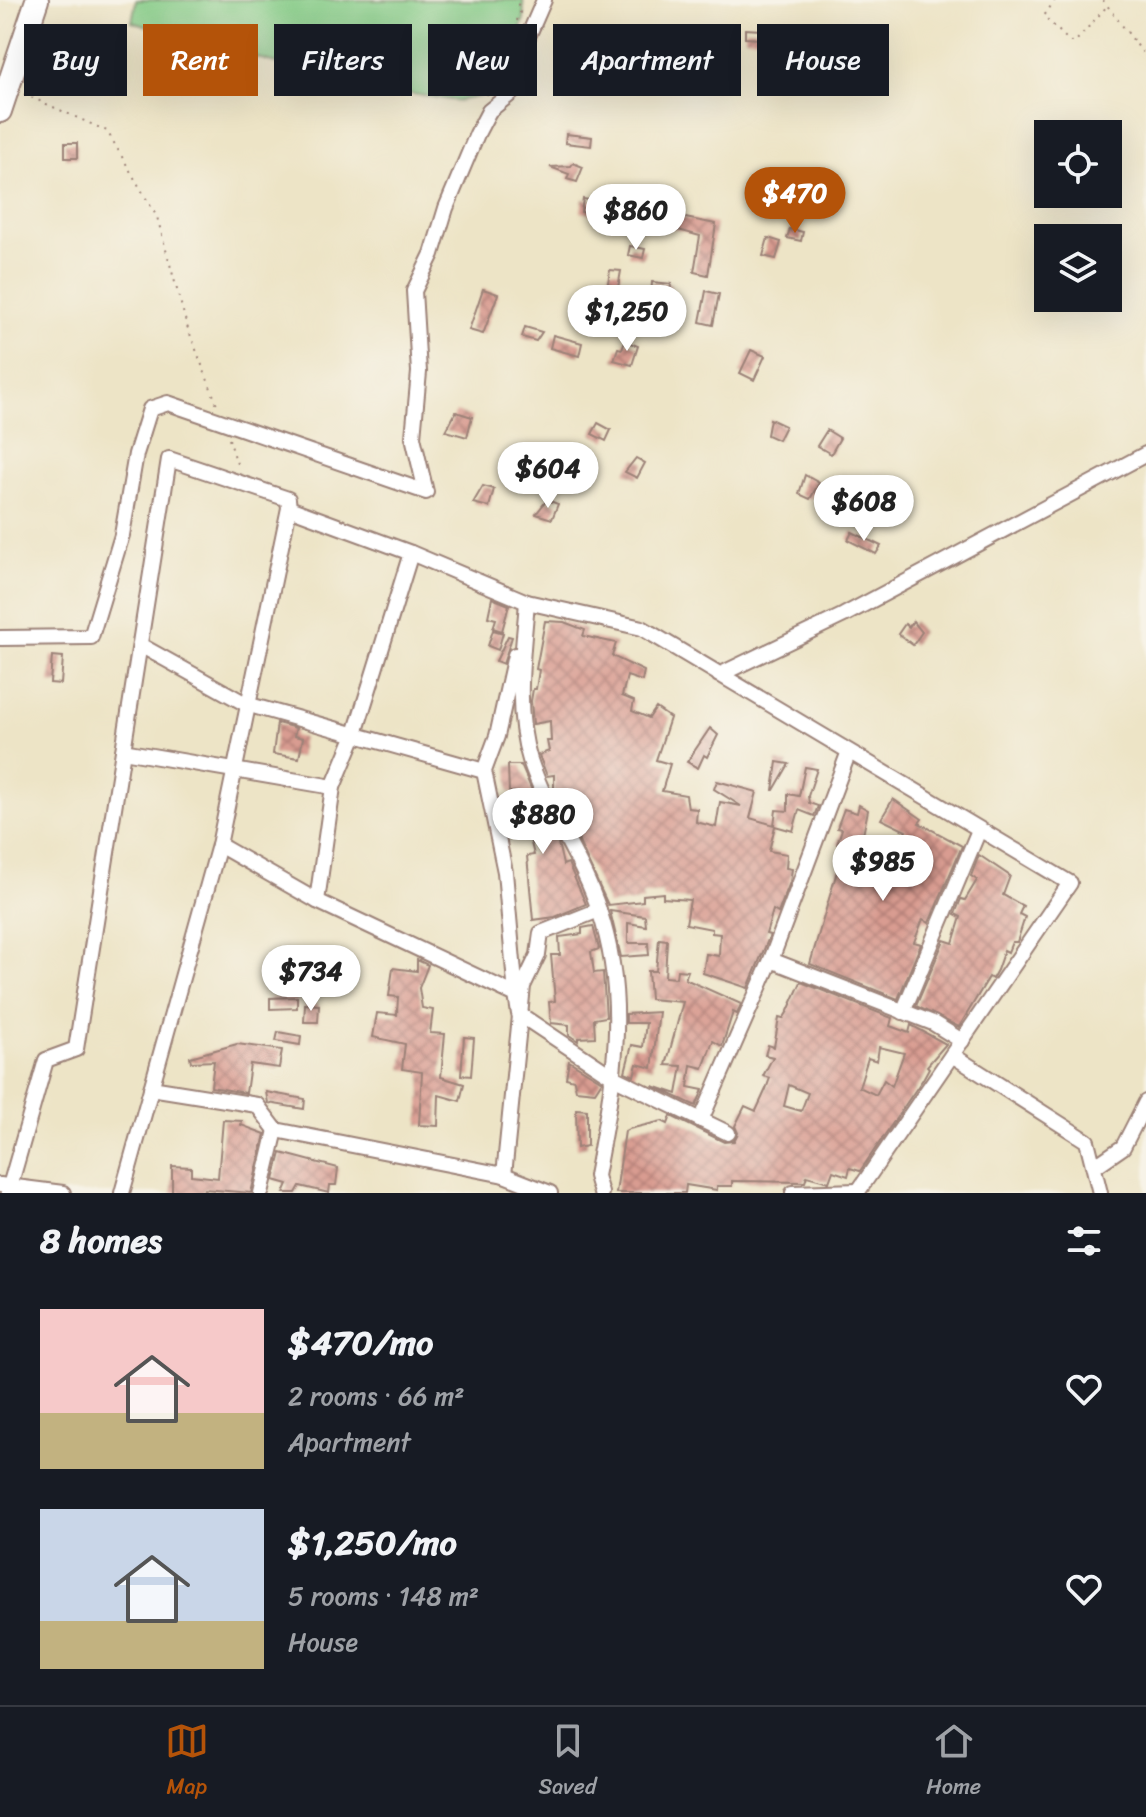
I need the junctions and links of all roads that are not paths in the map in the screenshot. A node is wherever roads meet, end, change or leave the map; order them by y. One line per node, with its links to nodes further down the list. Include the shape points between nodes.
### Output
1 (37, 0): 3 (main road)
2 (544, 0): 8 (street, via 524,46 520,86 489,111 477,134 414,291 419,372 413,437 426,492 168,403 150,409 122,535 91,637)
3 (0, 111)
4 (1146, 454): 10 (street, via 844,615)
5 (289, 508): 6 (street); 9 (street, via 288,499 169,459); 11 (street)
6 (411, 553): 7 (street); 12 (street)
7 (527, 602): 10 (street, via 642,628); 15 (street); 21 (street, via 520,687 530,759)
8 (0, 638)
9 (140, 645): 11 (street); 13 (street)
10 (719, 675): 14 (street)
11 (246, 704): 12 (street); 16 (street)
12 (354, 737): 15 (street); 17 (street)
13 (123, 751): 16 (street); 36 (street, via 76,1049 46,1060)
14 (848, 754): 18 (street); 22 (street)
15 (484, 771): 23 (street, via 505,872)
16 (232, 772): 17 (street); 19 (street)
17 (333, 787): 20 (street)
18 (979, 830): 24 (street); 26 (street, via 1070,883)
19 (219, 845): 20 (street); 29 (street)
20 (317, 901): 23 (street)
21 (599, 910): 25 (street, via 541,933); 28 (street, via 612,966 619,1042)
22 (771, 960): 24 (street); 31 (street)
23 (516, 995): 25 (street)
24 (903, 1012): 26 (street)
25 (519, 1014): 28 (street); 35 (street)
26 (962, 1041): 27 (street)
27 (952, 1055): 34 (street, via 1087,1141); 37 (street)
28 (615, 1078): 31 (street); 42 (street, via 596,1176)
29 (151, 1088): 32 (street, via 257,1105); 39 (street)
30 (1146, 1102): 34 (street, via 1123,1147)
31 (701, 1120): 33 (street)
32 (276, 1130): 35 (street); 40 (street)
33 (728, 1133)
34 (1094, 1167): 44 (street)
35 (504, 1175): 41 (street)
36 (6, 1188): 38 (street)
37 (858, 1192): 43 (street)
38 (63, 1193)
39 (122, 1193)
40 (261, 1193)
41 (550, 1193)
42 (601, 1193)
43 (793, 1193)
44 (1100, 1193)

